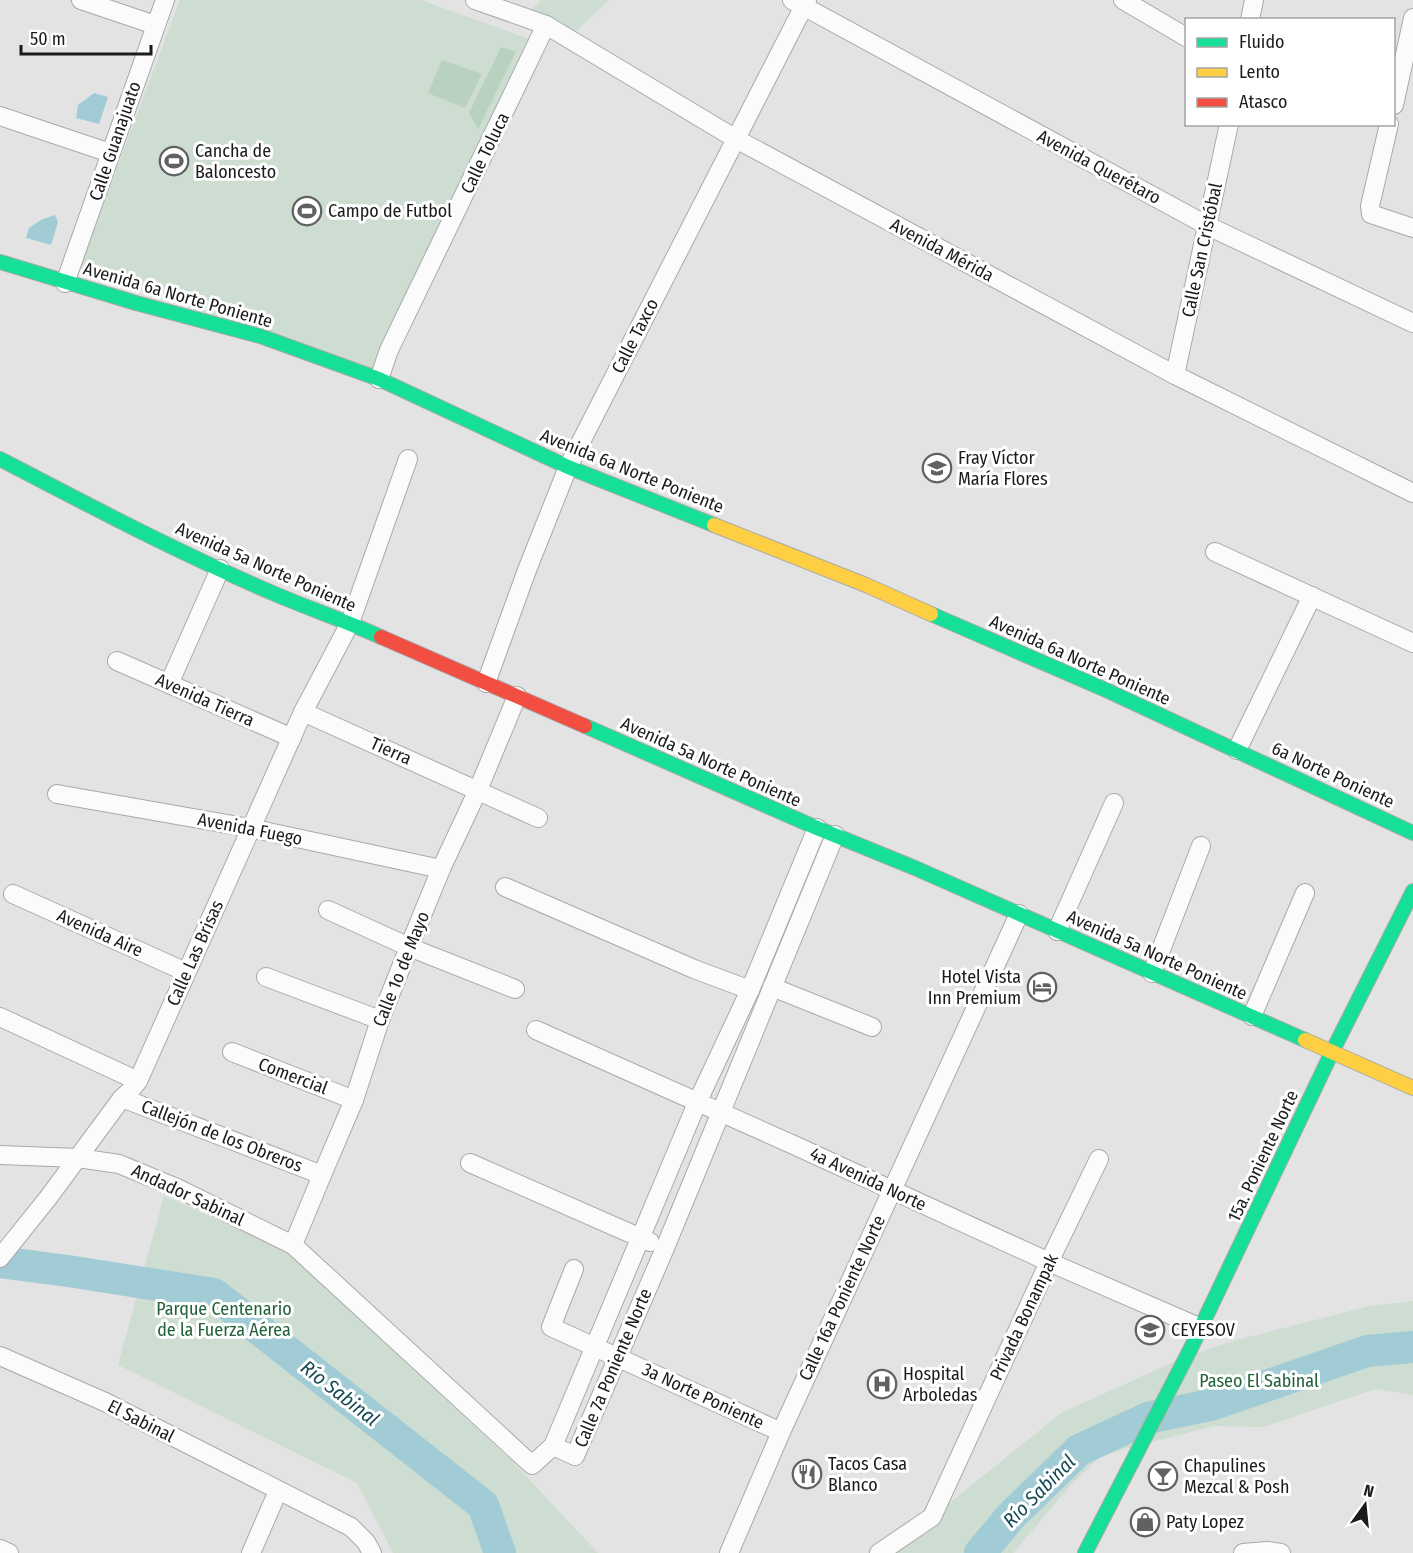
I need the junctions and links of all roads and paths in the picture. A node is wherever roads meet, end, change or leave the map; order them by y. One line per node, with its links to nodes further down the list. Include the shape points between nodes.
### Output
1 (81, 0): 9 (street)
2 (165, 0): 9 (street, Calle Guanajuato)
3 (475, 0): 10 (street, Avenida Mérida)
4 (1123, 0): 11 (street)
5 (1254, 0): 7 (street)
6 (800, 2): 17 (street, Calle Taxco); 19 (street, Avenida Querétaro)
7 (1250, 18)
8 (1413, 18): 12 (street)
9 (155, 25): 18 (street, Calle Guanajuato)
10 (546, 25): 17 (street, Avenida Mérida); 25 (street, Calle Toluca)
11 (1185, 36)
12 (1408, 65): 13 (street)
13 (1395, 102)
14 (0, 116): 18 (street)
15 (1229, 126): 19 (street, Calle San Cristóbal)
16 (1389, 126): 20 (street, via 1371,214)
17 (736, 139): 24 (street, Avenida Mérida); 28 (street, Calle Taxco)
18 (110, 153): 22 (street, Calle Guanajuato)
19 (1208, 226): 23 (street, Avenida Querétaro); 24 (street, Calle San Cristóbal)
20 (1413, 228)
21 (0, 262): 22 (street, Avenida 6a Norte Poniente)
22 (65, 282): 25 (street, Avenida 6a Norte Poniente, via 260,336)
23 (1413, 323)
24 (1175, 375): 29 (street, Avenida Mérida)
25 (379, 378): 28 (street, Avenida 6a Norte Poniente)
26 (0, 459): 31 (street, Avenida 5a Norte Poniente)
27 (408, 459): 33 (street, Calle Las Brisas)
28 (568, 467): 36 (street, Calle Taxco); 41 (street, Avenida 6a Norte Poniente, via 866,585)
29 (1413, 493)
30 (1215, 552): 32 (street)
31 (220, 569): 33 (street, Avenida 5a Norte Poniente); 37 (street)
32 (1312, 596): 34 (street); 41 (street)
33 (350, 623): 36 (street, Avenida 5a Norte Poniente); 39 (street, Calle Las Brisas)
34 (1413, 642)
35 (117, 661): 37 (street, Avenida Tierra)
36 (486, 682): 38 (street, Avenida 5a Norte Poniente)
37 (168, 684): 40 (street, Avenida Tierra)
38 (517, 696): 42 (street, Calle 1o de Mayo); 47 (street, Avenida 5a Norte Poniente)
39 (303, 712): 40 (street, Calle Las Brisas); 42 (street, Tierra)
40 (292, 738): 46 (street, Calle Las Brisas)
41 (1237, 750): 48 (street, 6a Norte Poniente)
42 (478, 790): 45 (street, Tierra); 51 (street, Calle 1o de Mayo)
43 (57, 794): 46 (street, Avenida Fuego)
44 (1114, 803): 58 (street)
45 (538, 818)
46 (250, 828): 51 (street, Avenida Fuego); 60 (street, Calle Las Brisas)
47 (817, 828): 49 (street, Avenida 5a Norte Poniente); 65 (street, Calle 7a Poniente Norte)
48 (1413, 833)
49 (835, 835): 57 (street, Avenida 5a Norte Poniente); 63 (street, Calle 7a Poniente Norte)
50 (1201, 846): 61 (street)
51 (441, 869): 59 (street, Calle 1o de Mayo)
52 (505, 887): 65 (street)
53 (1413, 891): 72 (street, 15a. Poniente Norte)
54 (1305, 893): 66 (street)
55 (13, 894): 60 (street, Avenida Aire)
56 (328, 910): 59 (street)
57 (1019, 914): 58 (street, Avenida 5a Norte Poniente); 84 (street, Calle 16a Poniente Norte)
58 (1057, 931): 61 (street, Avenida 5a Norte Poniente)
59 (409, 947): 64 (street); 68 (street, Calle 1o de Mayo)
60 (186, 972): 73 (street, Calle Las Brisas)
61 (1152, 973): 66 (street, Avenida 5a Norte Poniente)
62 (266, 977): 68 (street)
63 (772, 987): 69 (street); 78 (street, Calle 7a Poniente Norte)
64 (515, 989)
65 (750, 990): 77 (street, Calle 7a Poniente Norte)
66 (1252, 1016): 72 (street, Avenida 5a Norte Poniente)
67 (0, 1017): 73 (street)
68 (380, 1020): 76 (street, Calle 1o de Mayo)
69 (872, 1027)
70 (536, 1030): 77 (street, 4a Avenida Norte)
71 (231, 1052): 76 (street, Comercial)
72 (1332, 1052): 74 (street, Avenida 5a Norte Poniente); 91 (street, 15a. Poniente Norte)
73 (138, 1080): 75 (street, Calle Las Brisas)
74 (1413, 1088)
75 (122, 1098): 80 (street, Calle Las Brisas); 83 (street, Callejón de los Obreros)
76 (354, 1100): 83 (street, Calle 1o de Mayo)
77 (697, 1103): 78 (street, 4a Avenida Norte); 85 (street, Calle 7a Poniente Norte)
78 (720, 1112): 84 (street, 4a Avenida Norte); 87 (street, Calle 7a Poniente Norte)
79 (0, 1155): 80 (street, Andador Sabinal)
80 (78, 1158): 86 (street, Andador Sabinal, via 119,1164); 88 (street, Calle Las Brisas)
81 (1099, 1159): 89 (street, Privada Bonampak)
82 (470, 1163): 85 (street)
83 (322, 1175): 86 (street, Calle 1o de Mayo)
84 (892, 1190): 89 (street, 4a Avenida Norte); 95 (street, Calle 16a Poniente Norte)
85 (641, 1237): 87 (street); 92 (street, Calle 7a Poniente Norte)
86 (293, 1245): 96 (street, Andador Sabinal, via 532,1466)
87 (665, 1248): 94 (street, Calle 7a Poniente Norte)
88 (0, 1258)
89 (1049, 1263): 91 (street, 4a Avenida Norte); 103 (street, Privada Bonampak, via 932,1517)
90 (574, 1269): 92 (street, 3a Norte Poniente, via 551,1327)
91 (1200, 1328): 104 (street, 15a. Poniente Norte)
92 (595, 1347): 94 (street, 3a Norte Poniente); 96 (street, Calle 7a Poniente Norte)
93 (0, 1356): 97 (street, El Sabinal, via 105,1402)
94 (618, 1357): 95 (street, 3a Norte Poniente); 96 (street, Calle 7a Poniente Norte, via 575,1456)
95 (781, 1432): 102 (street, Calle 16a Poniente Norte)
96 (553, 1446)
97 (278, 1491): 100 (street); 101 (street, El Sabinal, via 351,1527)
98 (0, 1549): 99 (street)
99 (9, 1553)
100 (251, 1553)
101 (372, 1553)
102 (729, 1553)
103 (879, 1553)
104 (1085, 1553)
105 (1243, 1553): 106 (street)
106 (1281, 1553)

